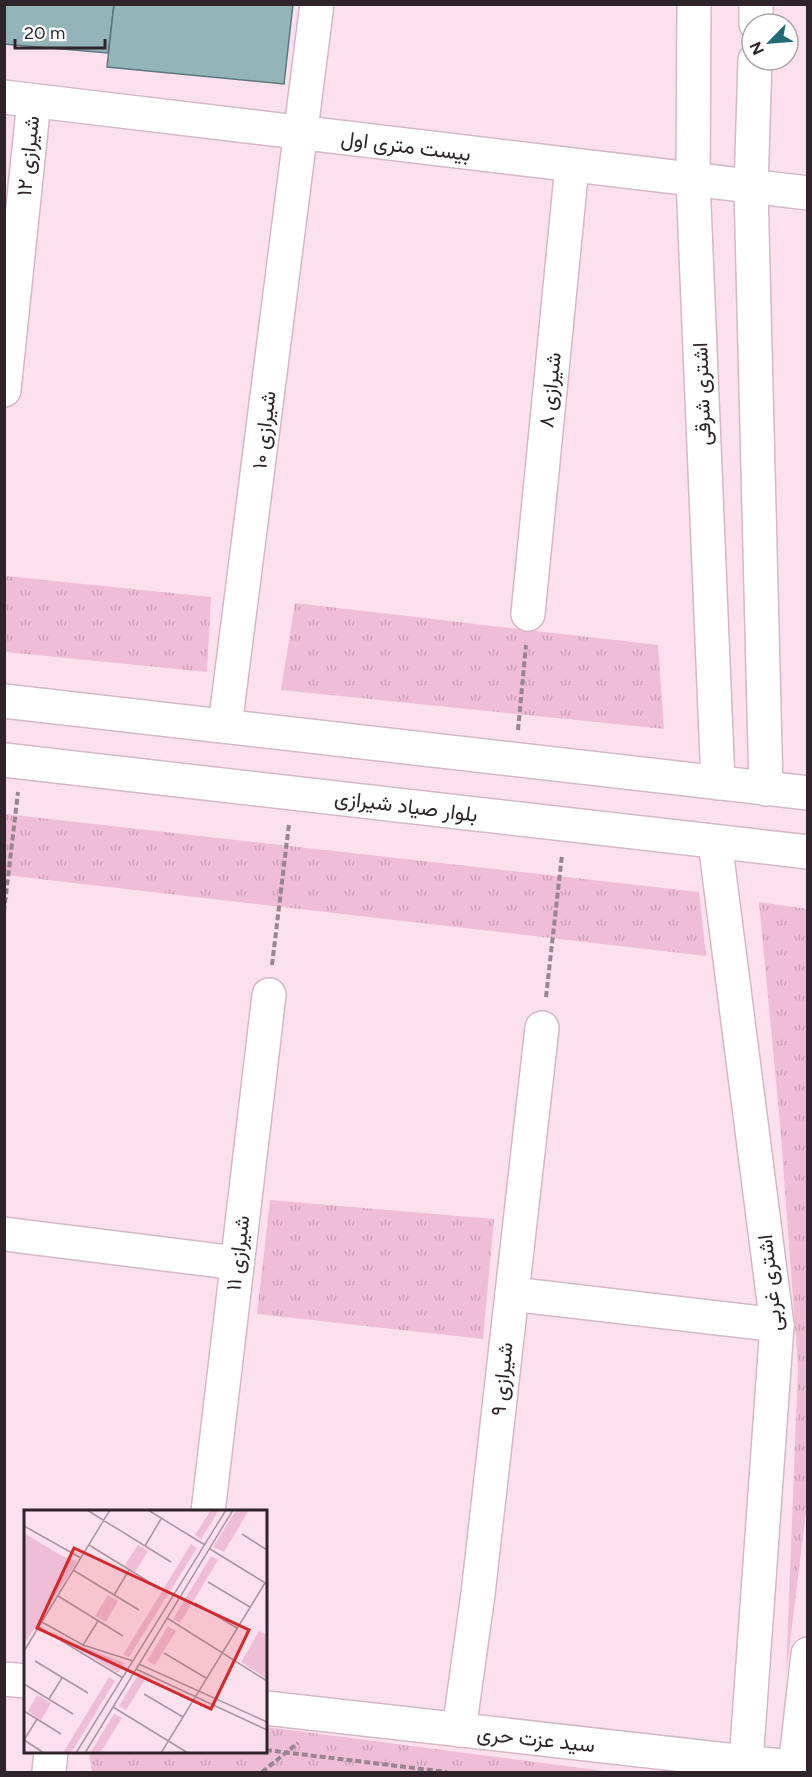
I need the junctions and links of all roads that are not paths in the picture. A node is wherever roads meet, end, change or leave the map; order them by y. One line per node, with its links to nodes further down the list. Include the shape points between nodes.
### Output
1 (317, 4): 5 (street, شیرازی ۱۰)
2 (694, 4): 7 (street, اشتری شرقی)
3 (755, 72): 8 (street)
4 (19, 99): 5 (street, بیست متری اول); 10 (street, شیرازی ۱۲)
5 (302, 134): 6 (street, بیست متری اول); 13 (street, شیرازی ۱۰)
6 (572, 166): 7 (street, بیست متری اول); 11 (street, شیرازی ۸)
7 (693, 180): 8 (street, بیست متری اول); 15 (street, اشتری شرقی)
8 (751, 188): 9 (street, بیست متری اول); 16 (street)
9 (807, 193)
10 (4, 390)
11 (528, 614)
12 (4, 701): 13 (street)
13 (225, 726): 15 (street)
14 (13, 761): 18 (street, بلوار صیاد شیرازی)
15 (718, 783): 16 (street)
16 (766, 789): 17 (street)
17 (807, 793)
18 (715, 842): 19 (street, بلوار صیاد شیرازی); 25 (street, اشتری غربی)
19 (807, 852)
20 (269, 995): 23 (street, شیرازی ۱۱)
21 (542, 1028): 24 (street, شیرازی ۹)
22 (4, 1234): 23 (street)
23 (237, 1263): 26 (street, شیرازی ۱۱)
24 (512, 1294): 25 (street); 33 (street, شیرازی ۹)
25 (777, 1325): 30 (street, اشتری غربی)
26 (208, 1510)
27 (807, 1654): 31 (street)
28 (4, 1679): 29 (street)
29 (24, 1681)
30 (751, 1692): 31 (street, via 760,1706 773,1711); 35 (street, اشتری غربی)
31 (802, 1702): 36 (street)
32 (267, 1708): 33 (street, سید عزت حری)
33 (459, 1730): 35 (street, سید عزت حری)
34 (51, 1753): 37 (street)
35 (746, 1762): 36 (street, سید عزت حری)
36 (801, 1768)
37 (49, 1773)

